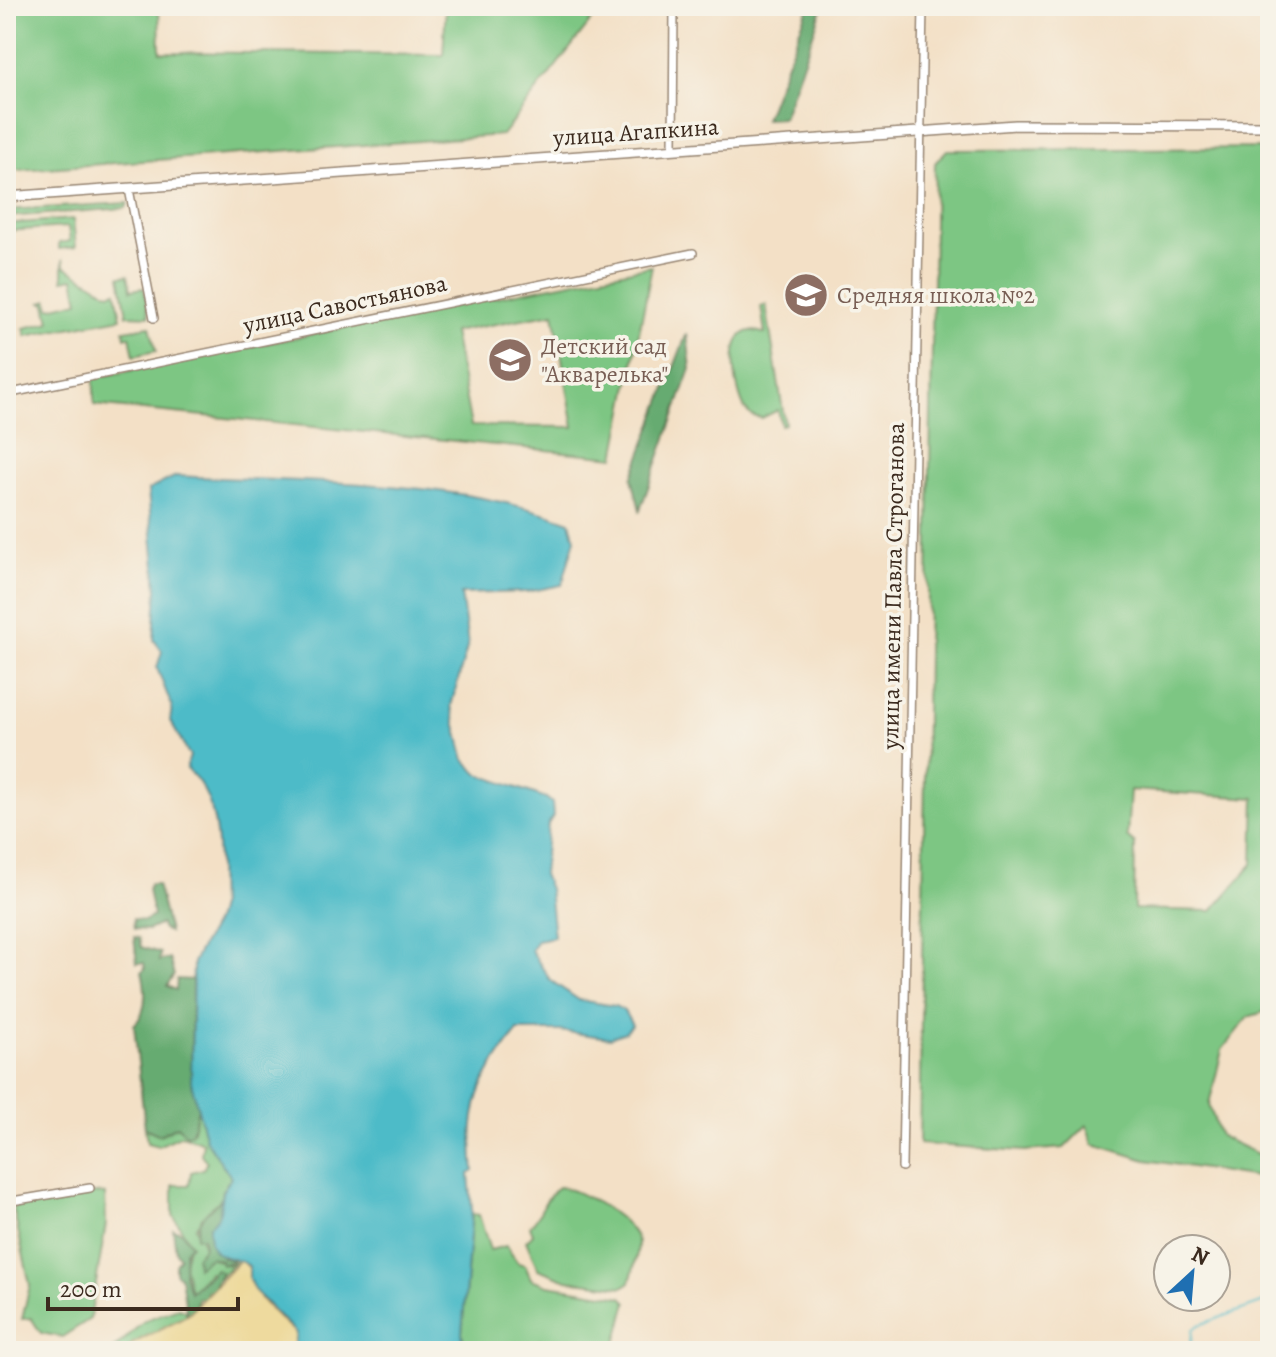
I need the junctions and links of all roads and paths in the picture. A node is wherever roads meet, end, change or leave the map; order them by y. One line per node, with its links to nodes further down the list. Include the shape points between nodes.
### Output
1 (674, 6): 5 (street)
2 (923, 6): 4 (street, улица имени Павла Строганова)
3 (1270, 126): 4 (main road, улица Агапкина, via 1029,125)
4 (921, 131): 5 (main road, улица Агапкина); 11 (street, улица имени Павла Строганова)
5 (673, 149): 6 (main road, улица Агапкина)
6 (129, 189): 7 (main road, улица Агапкина); 9 (street)
7 (6, 197)
8 (693, 253): 10 (street, улица Савостьянова)
9 (154, 318)
10 (6, 394)
11 (902, 1167)
12 (90, 1188): 13 (street)
13 (6, 1202)

